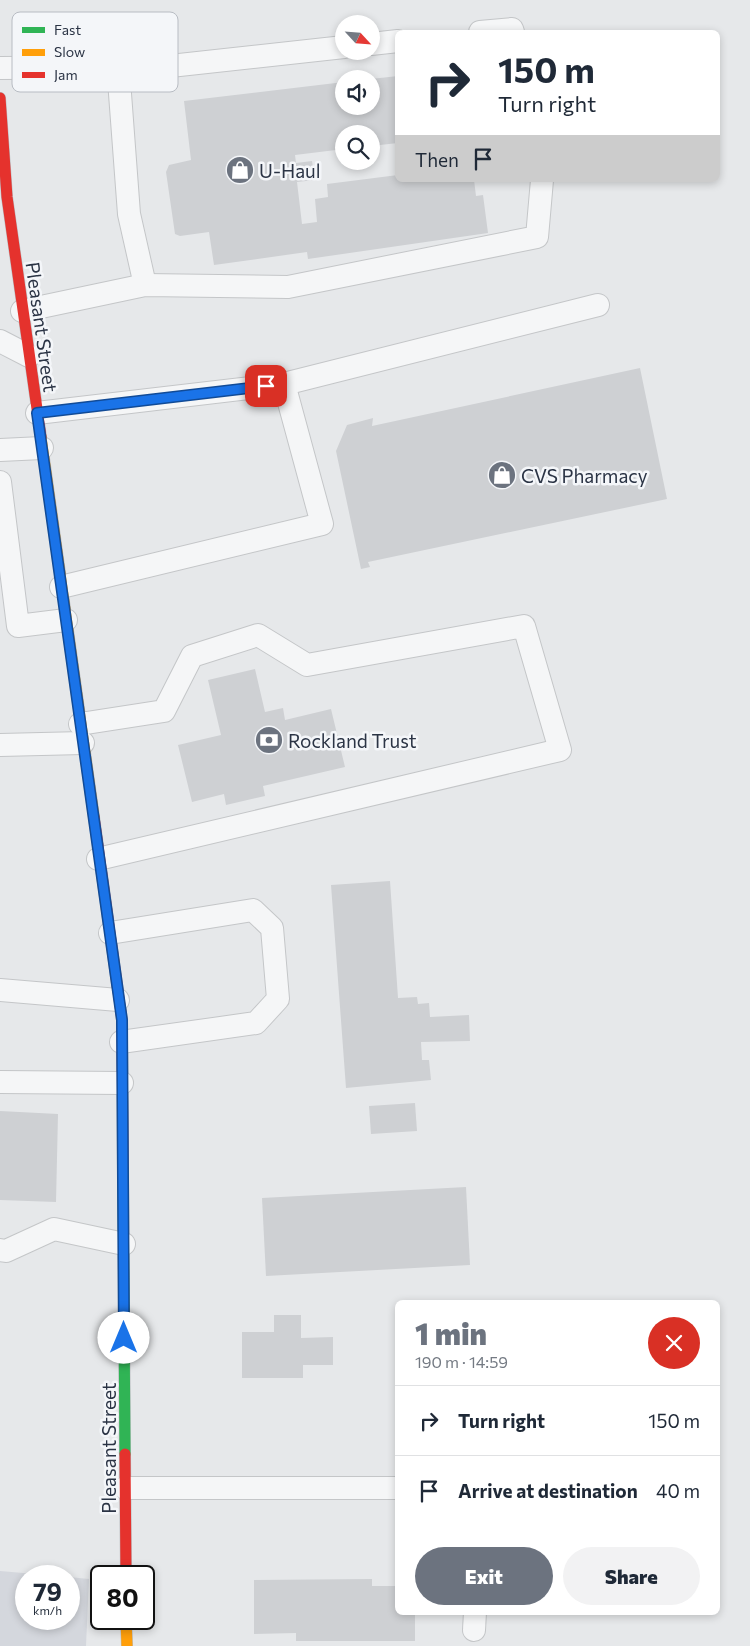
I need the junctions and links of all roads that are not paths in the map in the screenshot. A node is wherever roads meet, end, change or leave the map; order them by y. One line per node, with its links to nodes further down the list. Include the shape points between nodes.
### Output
1 (395, 42): 2 (lane)
2 (380, 43)
3 (335, 48): 4 (lane)
4 (178, 65)
5 (120, 92): 9 (lane, via 129,214)
6 (0, 98): 8 (highway, Pleasant Street, via 7,197)
7 (542, 182): 9 (lane, via 537,238 288,287)
8 (6, 244): 11 (highway, Pleasant Street)
9 (145, 285): 11 (lane)
10 (598, 304): 14 (lane)
11 (22, 310): 13 (highway, Pleasant Street)
12 (0, 341): 13 (lane)
13 (29, 356): 15 (highway, Pleasant Street)
14 (284, 384): 15 (lane); 19 (lane, via 322,524)
15 (37, 413): 16 (highway, Pleasant Street)
16 (42, 448): 17 (lane); 19 (highway, Pleasant Street)
17 (0, 450)
18 (0, 482): 21 (lane)
19 (61, 586): 20 (highway, Pleasant Street)
20 (66, 620): 21 (lane); 22 (highway, Pleasant Street)
21 (9, 627)
22 (81, 733): 23 (lane); 24 (highway, Pleasant Street); 24 (lane, via 164,711 192,656 258,635 307,665 524,626 560,750)
23 (0, 745)
24 (98, 858): 25 (highway, Pleasant Street)
25 (110, 933): 27 (highway, Pleasant Street); 28 (lane, via 253,910 272,928 278,999 256,1023)
26 (0, 990): 27 (lane)
27 (118, 1000): 28 (highway, Pleasant Street, via 122,1020)
28 (121, 1042): 30 (highway, Pleasant Street)
29 (0, 1082): 30 (lane)
30 (122, 1083): 31 (highway, Pleasant Street)
31 (124, 1244): 32 (lane, via 54,1229); 33 (highway, Pleasant Street)
32 (0, 1250)
33 (126, 1488): 34 (lane); 35 (highway, Pleasant Street)
34 (395, 1488)
35 (126, 1565)
36 (126, 1630): 37 (highway)
37 (126, 1646)

